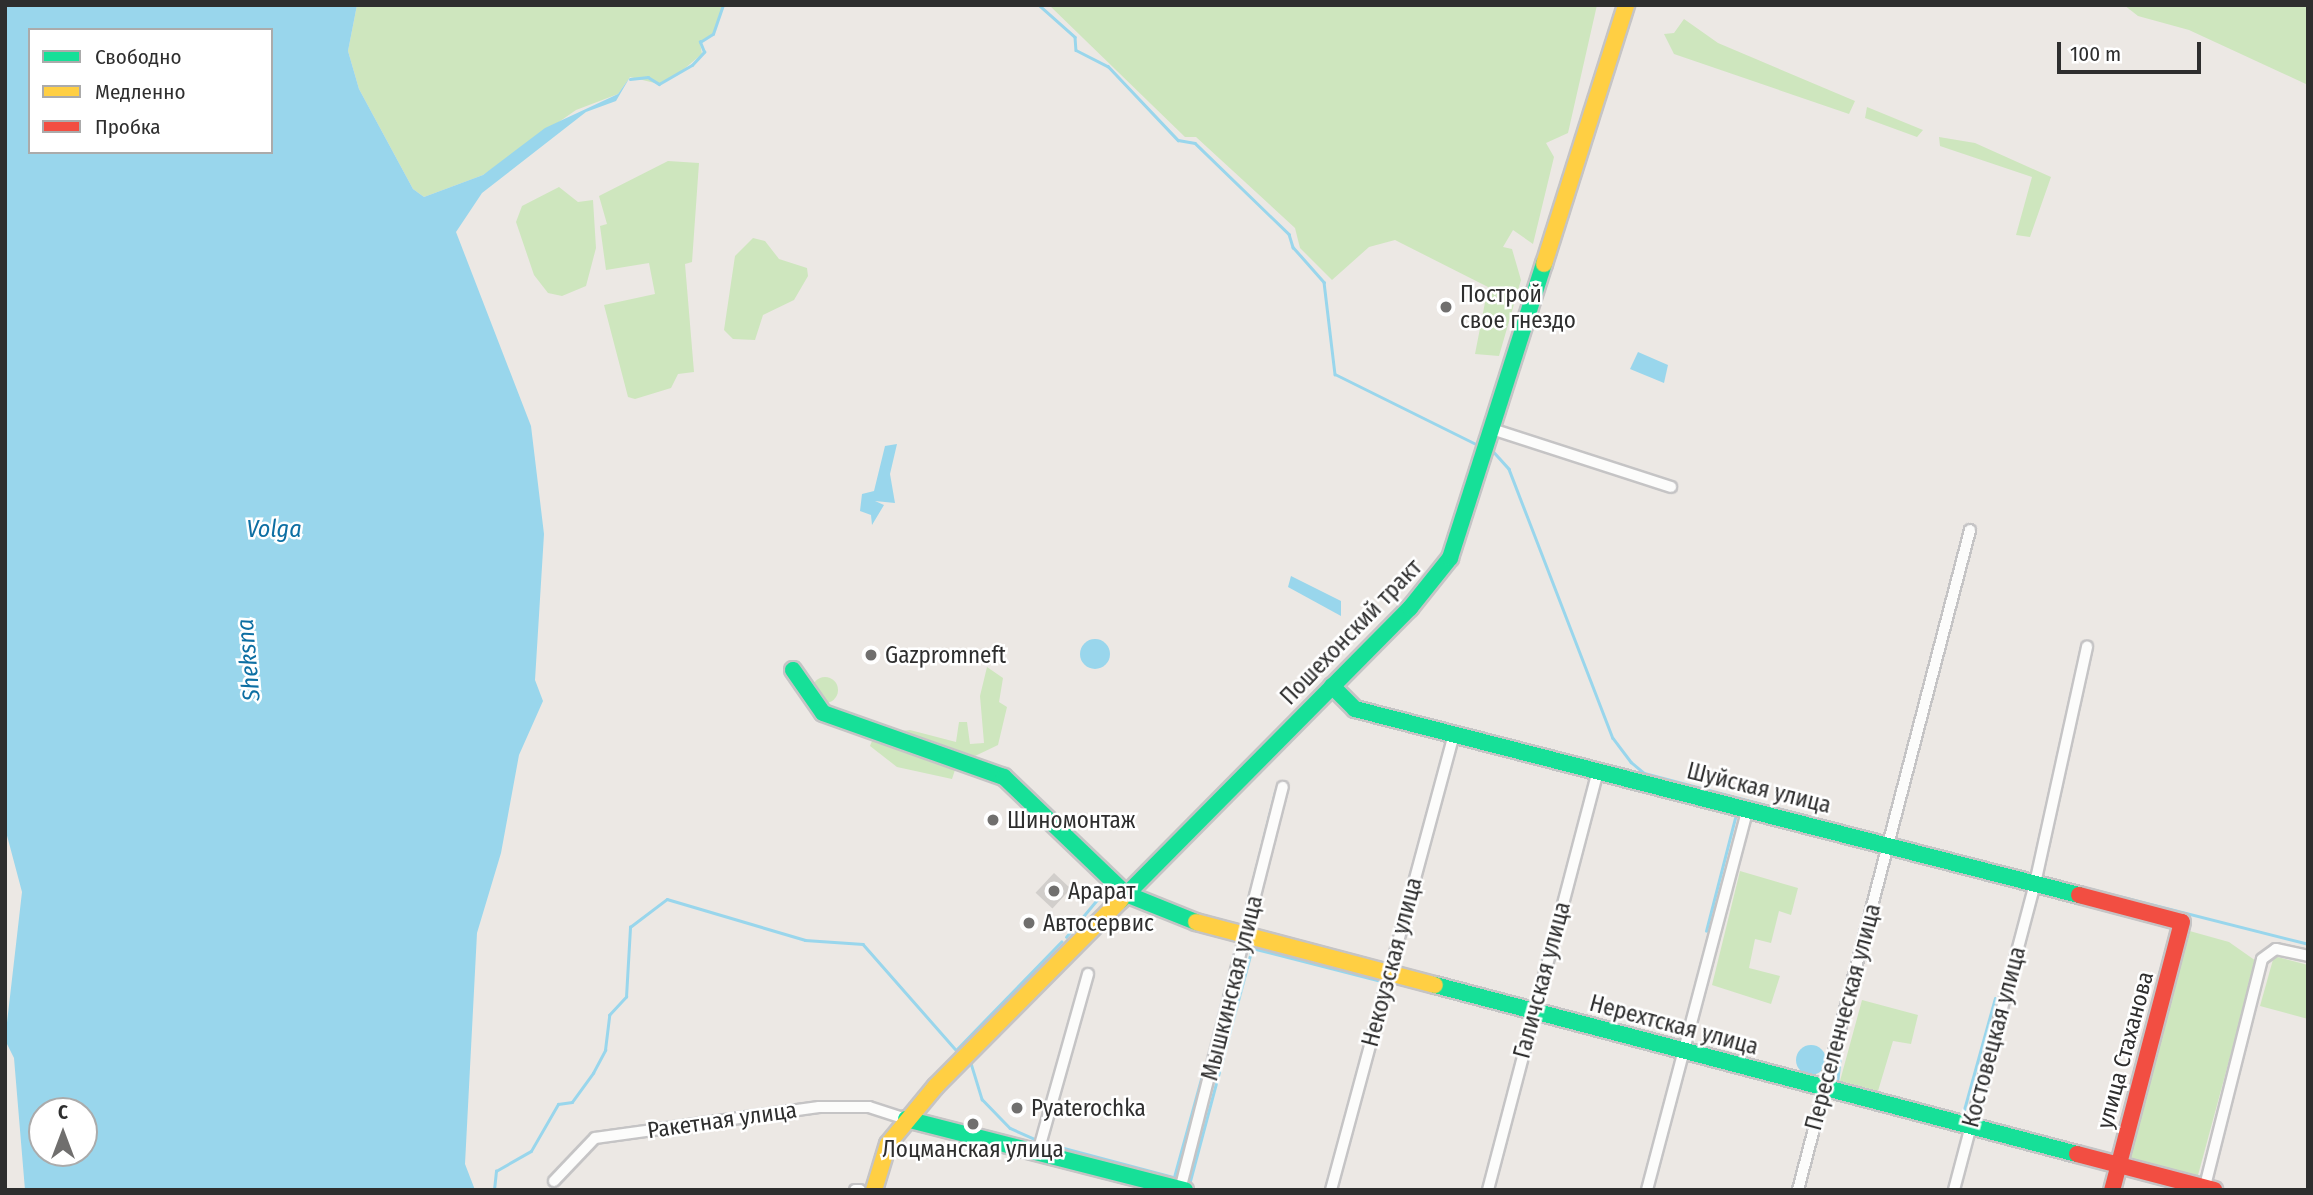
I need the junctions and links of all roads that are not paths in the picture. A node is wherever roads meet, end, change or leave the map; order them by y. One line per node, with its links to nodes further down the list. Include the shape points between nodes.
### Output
1 (1626, 5): 2 (street, Пошехонский тракт)
2 (1495, 430): 3 (street); 7 (street, Пошехонский тракт, via 1450,558 1410,608)
3 (1671, 487)
4 (1970, 530): 12 (street, Переселенческая улица)
5 (2087, 647): 13 (street, Костовецкая улица)
6 (793, 670): 14 (street, Нерехтская улица, via 823,713 1004,777)
7 (1332, 686): 8 (street, Шуйская улица, via 1355,709); 14 (street, Пошехонский тракт)
8 (1454, 734): 9 (street, Шуйская улица); 19 (street, Некоузская улица)
9 (1598, 771): 11 (street, Шуйская улица); 20 (street, Галичская улица)
10 (1283, 787): 16 (street, Мышкинская улица)
11 (1748, 809): 12 (street, Шуйская улица); 21 (street)
12 (1889, 840): 13 (street, Шуйская улица); 22 (street, Переселенческая улица)
13 (2036, 878): 15 (street, Шуйская улица); 24 (street, Костовецкая улица)
14 (1126, 894): 16 (street, Нерехтская улица, via 1173,916); 23 (street, Пошехонский тракт)
15 (2182, 922): 26 (street, улица Стаханова)
16 (1245, 936): 19 (street, Нерехтская улица); 29 (street, Мышкинская улица)
17 (2308, 956): 30 (street, via 2267,951)
18 (1088, 974): 25 (street)
19 (1388, 974): 20 (street, Нерехтская улица); 32 (street, Некоузская улица)
20 (1533, 1011): 21 (street, Нерехтская улица); 33 (street, Галичская улица)
21 (1682, 1050): 22 (street, Нерехтская улица); 34 (street)
22 (1825, 1088): 24 (street, Нерехтская улица); 35 (street, Переселенческая улица)
23 (906, 1119): 25 (street); 27 (street, Ракетная улица, via 869,1107 819,1107 595,1138); 28 (street, Пошехонский тракт, via 882,1155)
24 (1970, 1126): 26 (street, Нерехтская улица); 36 (street, Костовецкая улица)
25 (1038, 1152): 29 (street)
26 (2118, 1165): 30 (street, Нерехтская улица); 37 (street, улица Стаханова)
27 (554, 1181)
28 (868, 1189): 31 (street)
29 (1182, 1189)
30 (2208, 1189)
31 (855, 1190)
32 (1331, 1190)
33 (1488, 1190)
34 (1647, 1190)
35 (1798, 1190)
36 (1954, 1190)
37 (2112, 1190)

